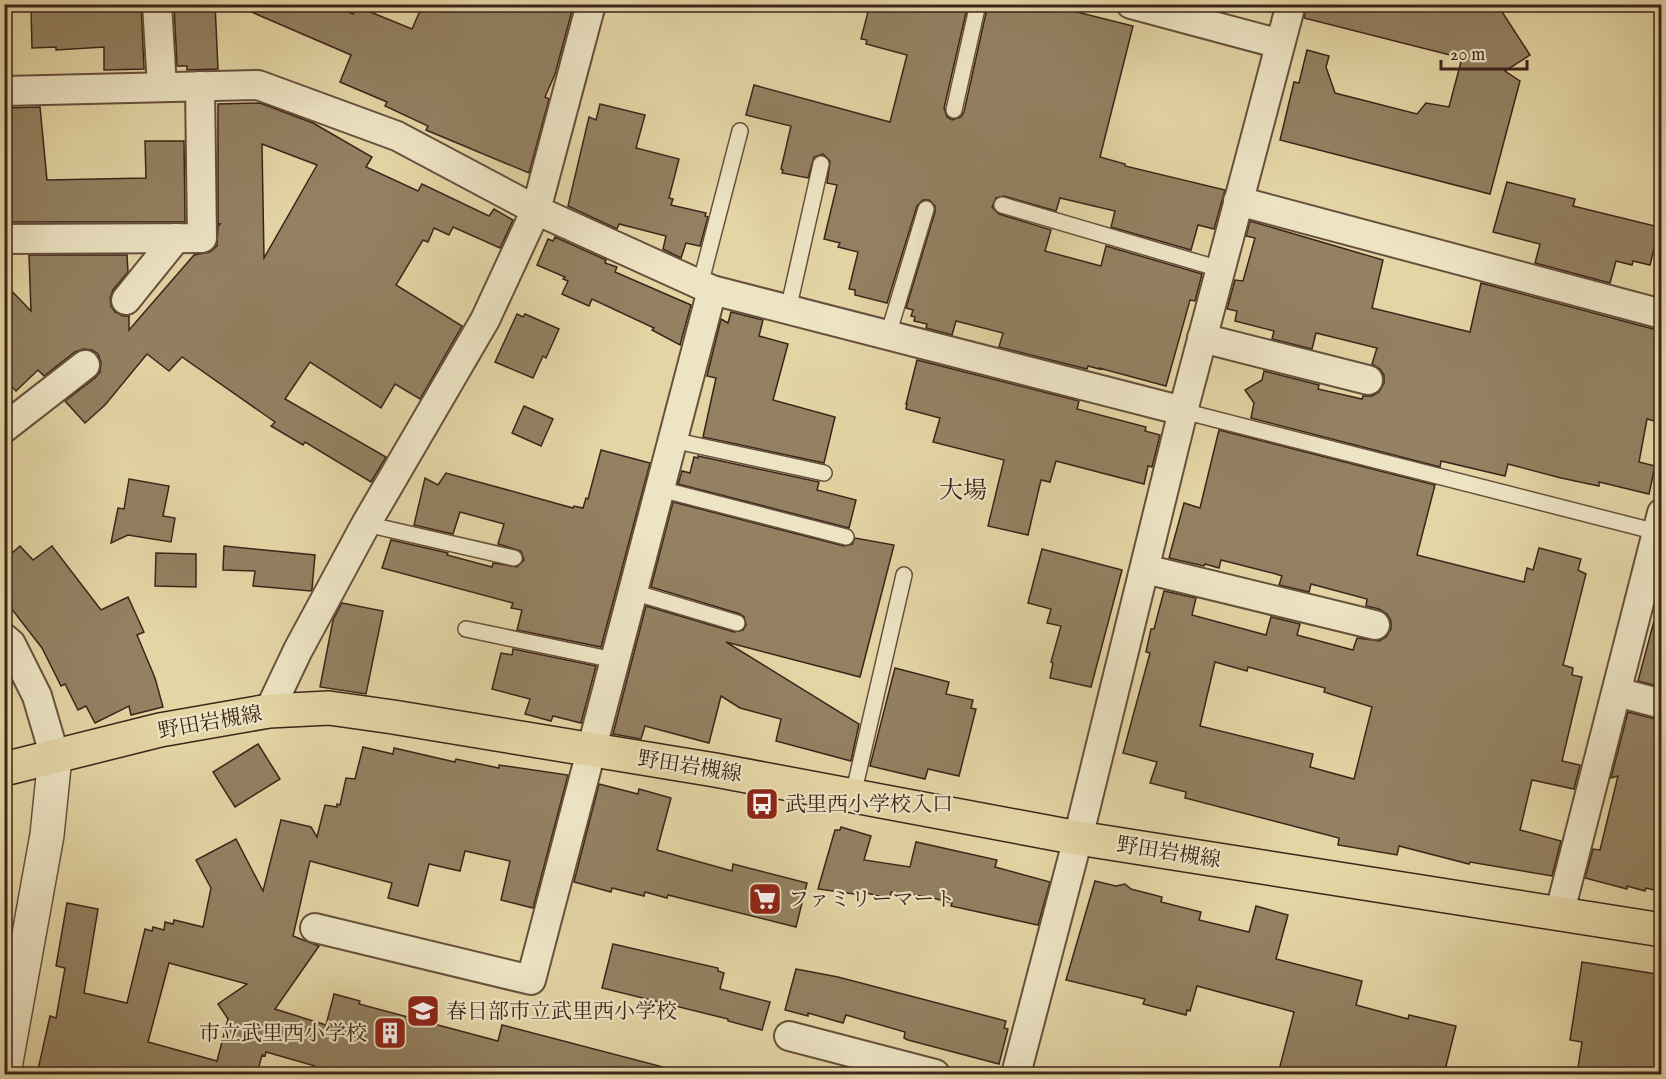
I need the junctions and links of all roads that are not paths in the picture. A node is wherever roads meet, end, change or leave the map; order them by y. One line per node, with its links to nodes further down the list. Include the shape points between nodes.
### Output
1 (157, 4): 8 (street)
2 (591, 4): 16 (street)
3 (978, 4): 10 (lane)
4 (1131, 4): 6 (street)
5 (1291, 4): 6 (street)
6 (1280, 44): 13 (street)
7 (200, 86): 8 (street); 16 (street, via 258,85 397,136); 17 (street, via 202,238)
8 (162, 87): 9 (street)
9 (4, 91)
10 (954, 110)
11 (740, 131): 20 (lane)
12 (821, 164): 22 (lane)
13 (1239, 201): 19 (street); 23 (street)
14 (1002, 205): 19 (lane)
15 (926, 209): 24 (lane)
16 (536, 210): 20 (street); 34 (street, via 485,320)
17 (176, 238): 18 (street); 21 (street)
18 (4, 239)
19 (1220, 269): 25 (street)
20 (706, 288): 22 (street); 30 (street)
21 (126, 300)
22 (788, 310): 24 (street)
23 (1662, 314)
24 (888, 335): 28 (street)
25 (1202, 338): 27 (street); 28 (street)
26 (85, 365): 29 (street)
27 (1368, 380)
28 (1183, 411): 33 (lane); 37 (street)
29 (4, 428)
30 (672, 440): 31 (lane); 32 (street)
31 (824, 473)
32 (660, 489): 35 (lane); 39 (street)
33 (1659, 523): 45 (street)
34 (366, 524): 36 (lane); 47 (street)
35 (846, 537)
36 (514, 558)
37 (1145, 569): 41 (street); 52 (street)
38 (904, 575): 51 (lane)
39 (633, 592): 40 (lane); 44 (street)
40 (737, 623)
41 (1375, 624)
42 (466, 629): 44 (lane)
43 (4, 638): 49 (street, via 11,644 37,696)
44 (614, 660): 48 (street)
45 (1617, 692): 46 (street); 53 (street)
46 (1662, 704)
47 (269, 711): 48 (main road, 野田岩槻線, via 329,708); 49 (main road, 野田岩槻線, via 160,730)
48 (590, 750): 51 (main road, 野田岩槻線); 54 (street, via 531,980)
49 (55, 757): 50 (main road, 野田岩槻線); 57 (street, via 47,835)
50 (4, 770)
51 (853, 795): 52 (main road, 野田岩槻線)
52 (1078, 838): 53 (main road, 野田岩槻線); 59 (street)
53 (1559, 915): 55 (main road, 野田岩槻線)
54 (315, 928)
55 (1662, 930)
56 (789, 1036): 58 (street)
57 (4, 1073)
58 (935, 1074)
59 (1016, 1074)

